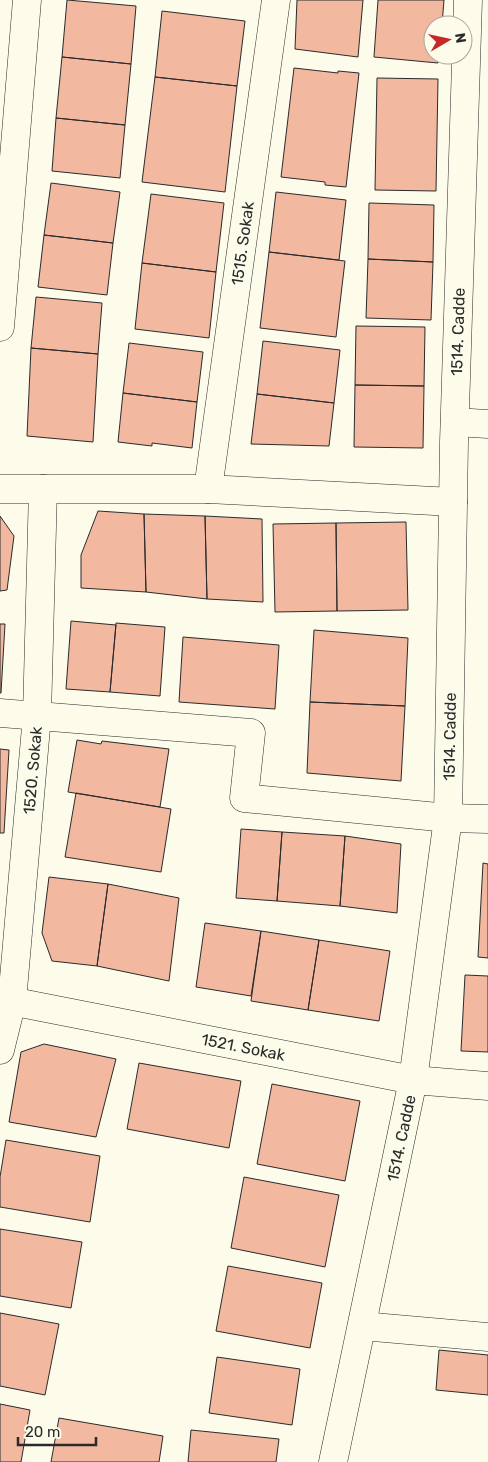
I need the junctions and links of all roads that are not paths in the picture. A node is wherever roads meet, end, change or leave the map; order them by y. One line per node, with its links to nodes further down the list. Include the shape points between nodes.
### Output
1 (27, 0): 4 (street)
2 (276, 0): 9 (street, 1515. Sokak)
3 (468, 0): 5 (street, 1514. Cadde)
4 (0, 328)
5 (455, 422): 6 (street); 10 (street, 1514. Cadde)
6 (488, 424)
7 (0, 488): 8 (street)
8 (43, 489): 9 (street); 12 (street, 1520. Sokak)
9 (208, 489): 10 (street)
10 (453, 502): 13 (street, 1514. Cadde)
11 (0, 713): 12 (street)
12 (38, 716): 13 (street, via 251,734 244,798); 15 (street, 1520. Sokak)
13 (448, 818): 14 (street); 17 (street, 1514. Cadde)
14 (488, 819)
15 (6, 1000): 16 (street, 1520. Sokak); 17 (street, 1521. Sokak)
16 (0, 1050)
17 (413, 1080): 18 (street, 1521. Sokak); 19 (street, 1514. Cadde)
18 (488, 1086)
19 (362, 1326): 20 (street); 21 (street, 1514. Cadde)
20 (488, 1337)
21 (333, 1462)

